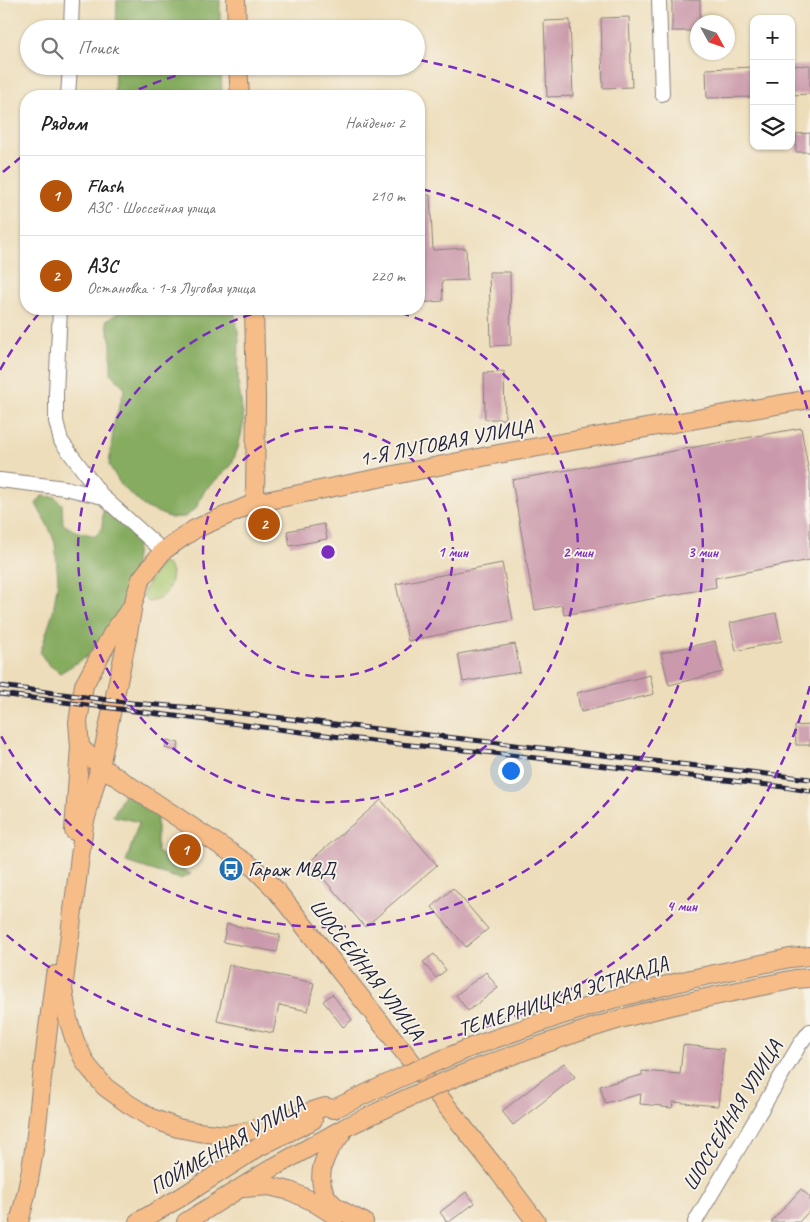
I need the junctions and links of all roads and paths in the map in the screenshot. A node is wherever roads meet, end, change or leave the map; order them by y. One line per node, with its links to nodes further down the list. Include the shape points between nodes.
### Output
1 (72, 0): 4 (street)
2 (236, 0): 5 (main road)
3 (659, 0): 10 (street)
4 (71, 20)
5 (237, 20)
6 (69, 75): 8 (street)
7 (239, 75): 9 (main road)
8 (68, 90)
9 (240, 90)
10 (662, 94)
11 (60, 315): 15 (street, via 56,421 61,441)
12 (254, 315): 16 (main road)
13 (810, 399): 16 (main road, 1-Я ЛУГОВАЯ УЛИЦА, via 510,452)
14 (0, 480): 15 (street, via 65,488)
15 (103, 497): 17 (street)
16 (255, 503): 17 (main road, 1-Я ЛУГОВАЯ УЛИЦА, via 195,529)
17 (163, 551): 18 (main road, 1-Я ЛУГОВАЯ УЛИЦА, via 141,579)
18 (133, 604): 19 (main road, via 84,685 78,722); 20 (main road)
19 (80, 747): 20 (main road); 21 (main road)
20 (100, 766): 21 (main road); 25 (main road, via 84,825 63,989 68,1019 86,1064 105,1087 151,1118 198,1132 226,1135 249,1131 325,1107); 33 (main road, ШОССЕЙНАЯ УЛИЦА, via 254,868 275,889)
21 (78, 779): 28 (main road, via 75,828 34,1157)
22 (810, 956): 25 (main road, ТЕМЕРНИЦКАЯ ЭСТАКАДА, bridge, via 691,979 556,1017 472,1047)
23 (810, 978): 26 (main road, ТЕМЕРНИЦКАЯ ЭСТАКАДА, bridge, via 619,1020 480,1067)
24 (810, 1031): 34 (street, ШОССЕЙНАЯ УЛИЦА)
25 (336, 1108): 29 (main road, ПОЙМЕННАЯ УЛИЦА, via 259,1147)
26 (346, 1127): 27 (main road, ПОЙМЕННАЯ УЛИЦА); 32 (main road, via 328,1151 322,1166 321,1183 325,1195 334,1205)
27 (241, 1188): 30 (main road, ПОЙМЕННАЯ УЛИЦА); 31 (main road, via 269,1186 290,1191)
28 (19, 1222)
29 (138, 1222)
30 (186, 1222)
31 (347, 1222)
32 (364, 1222)
33 (536, 1222)
34 (695, 1222)

